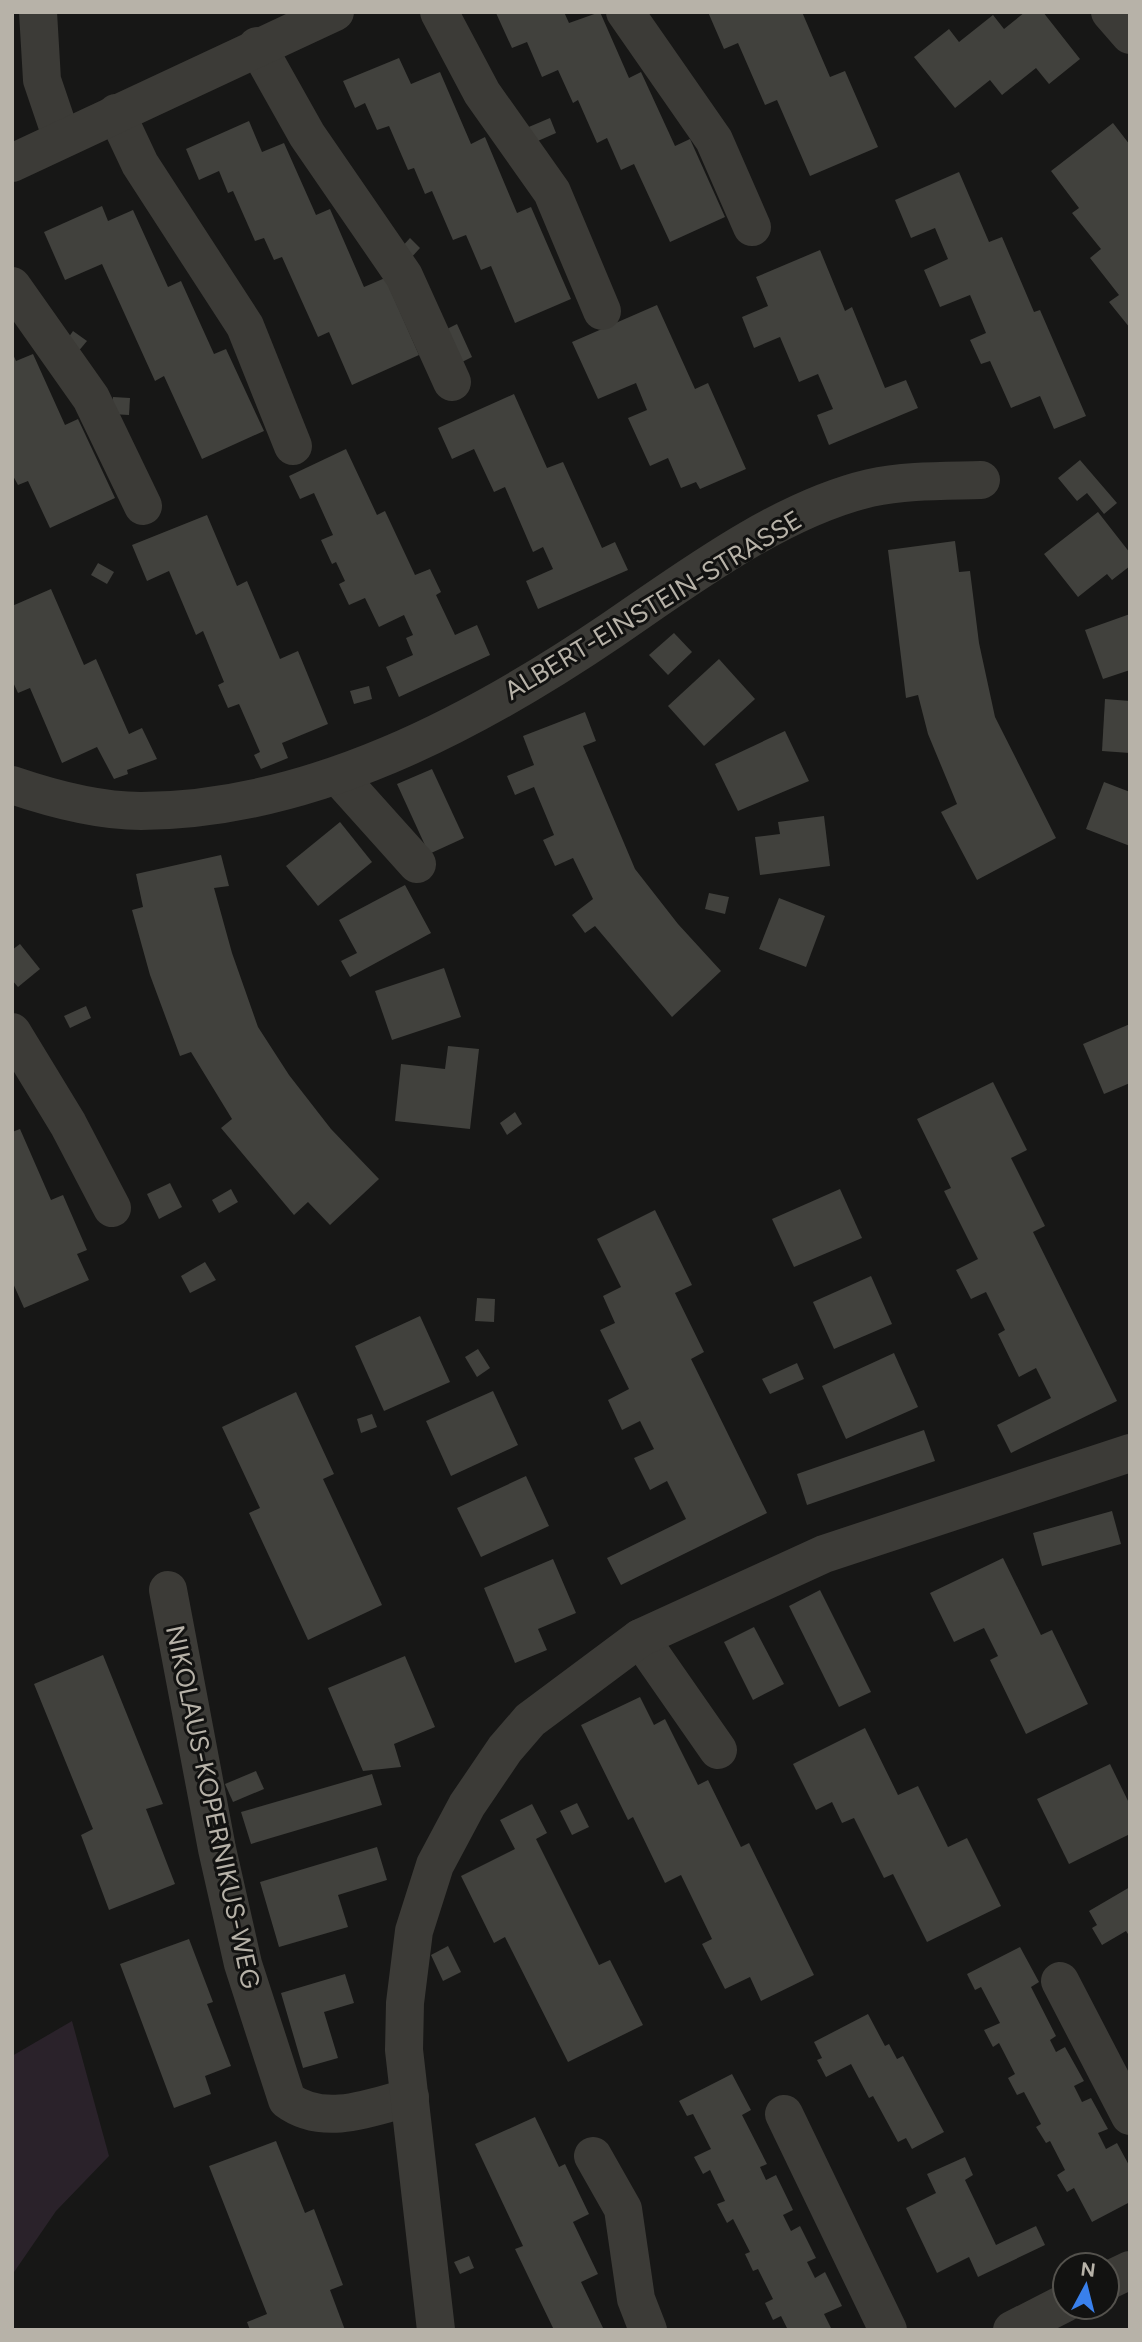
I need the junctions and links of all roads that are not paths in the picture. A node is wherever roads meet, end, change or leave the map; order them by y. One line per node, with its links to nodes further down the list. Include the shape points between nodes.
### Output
1 (38, 12): 9 (street, via 42,80)
2 (335, 12): 7 (street)
3 (439, 12): 13 (street, via 482,93 552,192)
4 (625, 12): 11 (street, via 714,140)
5 (1110, 12): 6 (street)
6 (1130, 35)
7 (257, 46): 8 (street); 14 (street, via 307,135 404,276)
8 (116, 113): 9 (street); 15 (street, via 140,163 245,326)
9 (62, 139): 10 (street)
10 (12, 163)
11 (752, 227)
12 (12, 286): 17 (street, via 91,398)
13 (603, 311)
14 (452, 382)
15 (293, 446)
16 (981, 480): 18 (street, ALBERT-EINSTEIN-STRASSE, via 871,488 795,518 755,538 523,685 426,738)
17 (143, 506)
18 (338, 776): 19 (street, ALBERT-EINSTEIN-STRASSE, via 228,804 138,811 57,801); 20 (street)
19 (12, 785)
20 (417, 864)
21 (18, 1055): 22 (street, via 68,1124)
22 (112, 1208)
23 (1130, 1453): 25 (street, via 824,1555)
24 (168, 1590): 28 (street, NIKOLAUS-KOPERNIKUS-WEG, via 243,1964 287,2100 298,2109 356,2113)
25 (640, 1638): 26 (street); 28 (street, via 530,1720 467,1805 435,1865 414,1931 405,2003)
26 (718, 1750)
27 (1060, 1982): 30 (street)
28 (410, 2097): 33 (street)
29 (784, 2114): 35 (street)
30 (1130, 2116)
31 (593, 2156): 34 (street, via 623,2209 636,2299)
32 (1051, 2318): 36 (street)
33 (436, 2330)
34 (648, 2330)
35 (888, 2330)
36 (1012, 2330)

